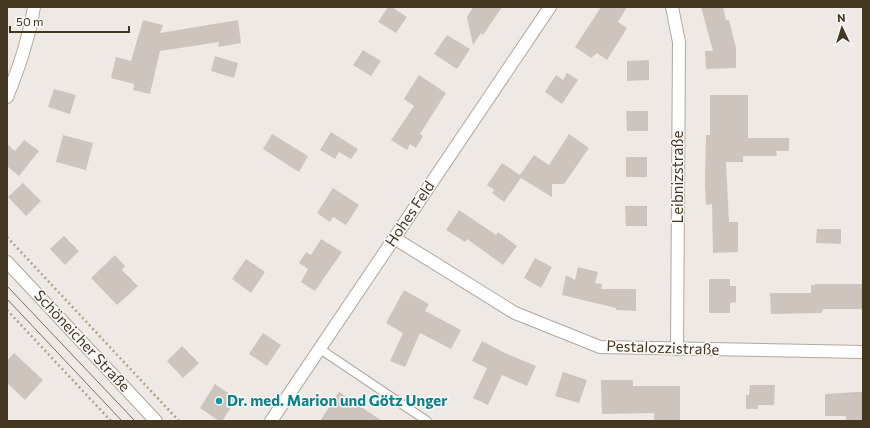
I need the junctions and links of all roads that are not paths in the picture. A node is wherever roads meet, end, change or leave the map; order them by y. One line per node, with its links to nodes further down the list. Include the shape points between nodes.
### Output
1 (34, 7): 4 (street, via 19,69)
2 (550, 7): 5 (street, Hohes Feld)
3 (672, 7): 8 (street, Leibnizstraße, via 679,42)
4 (7, 97)
5 (394, 238): 7 (street, Hohes Feld); 8 (street, Pestalozzistraße, via 515,313 600,347)
6 (7, 262): 10 (street, Schöneicher Straße)
7 (320, 349): 11 (street, Hohes Feld); 12 (lane)
8 (677, 349): 9 (street, Pestalozzistraße)
9 (863, 352)
10 (156, 421)
11 (271, 421)
12 (427, 421)

